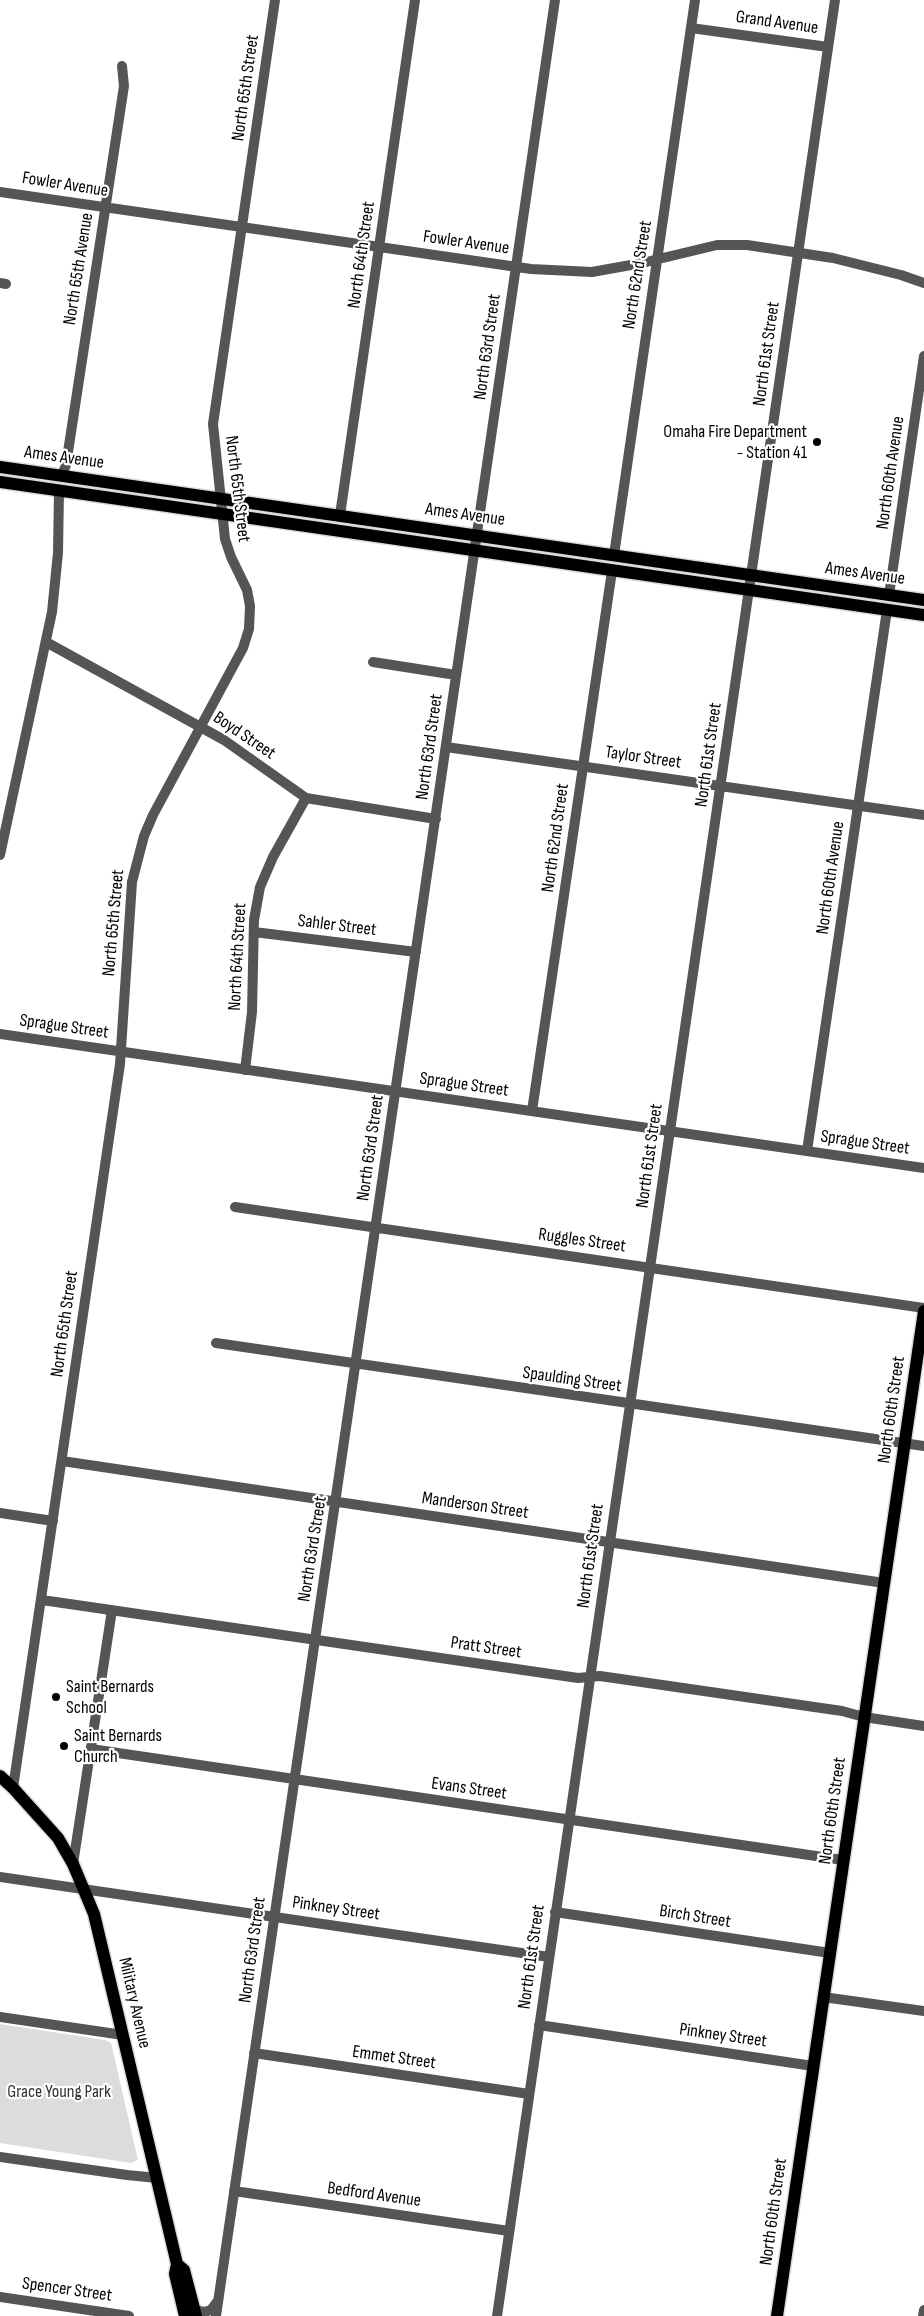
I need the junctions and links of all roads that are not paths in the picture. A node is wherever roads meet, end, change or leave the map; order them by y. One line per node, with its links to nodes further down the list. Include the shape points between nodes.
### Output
1 (275, 0): 11 (street, North 65th Street)
2 (415, 0): 12 (street, North 64th Street)
3 (555, 0): 15 (street, North 63rd Street)
4 (695, 0): 6 (street, North 62nd Street)
5 (835, 0): 7 (street, North 61st Street)
6 (691, 28): 7 (street, Grand Avenue); 14 (street, North 62nd Street)
7 (828, 47): 13 (street, North 61st Street)
8 (122, 66): 10 (street, North 65th Avenue, via 124,86)
9 (0, 192): 10 (street, Fowler Avenue)
10 (105, 207): 11 (street, Fowler Avenue); 19 (street, North 65th Avenue)
11 (242, 228): 12 (street, Fowler Avenue); 22 (street, North 65th Street, via 213,424)
12 (379, 247): 15 (street, Fowler Avenue); 24 (street, North 64th Street)
13 (798, 252): 14 (street, Fowler Avenue, via 717,244); 16 (street, Fowler Avenue, via 868,266); 29 (street, North 61st Street)
14 (656, 259): 15 (street, Fowler Avenue, via 592,272); 27 (street, North 62nd Street)
15 (516, 267): 25 (street, North 63rd Street)
16 (924, 283)
17 (924, 356): 31 (street, North 60th Avenue)
18 (0, 467): 19 (main road, Ames Avenue)
19 (62, 475): 22 (main road, Ames Avenue)
20 (0, 482): 21 (main road, Ames Avenue)
21 (59, 490): 23 (main road, Ames Avenue); 35 (street, via 55,592)
22 (220, 498): 23 (street, North 65th Street); 24 (main road, Ames Avenue)
23 (223, 514): 26 (main road, Ames Avenue); 38 (street, North 65th Street, via 226,545 249,597 249,628 243,648)
24 (340, 515): 25 (main road, Ames Avenue)
25 (477, 535): 26 (street, North 63rd Street); 27 (main road, Ames Avenue)
26 (475, 551): 28 (main road, Ames Avenue); 37 (street, North 63rd Street)
27 (614, 555): 29 (main road, Ames Avenue)
28 (612, 571): 30 (main road, Ames Avenue); 40 (street, North 62nd Street)
29 (752, 576): 30 (street, North 61st Street); 31 (main road, Ames Avenue)
30 (749, 590): 33 (main road, Ames Avenue); 41 (street, North 61st Street)
31 (889, 595): 32 (main road, Ames Avenue)
32 (924, 600)
33 (887, 610): 34 (main road, Ames Avenue); 43 (street, North 60th Avenue)
34 (924, 615)
35 (46, 642): 38 (street, Boyd Street); 46 (street)
36 (373, 662): 37 (street)
37 (456, 675): 39 (street, North 63rd Street)
38 (201, 726): 42 (street, Boyd Street); 50 (street, North 65th Street, via 153,815 137,858 129,904)
39 (446, 747): 40 (street, Taylor Street); 45 (street, North 63rd Street)
40 (583, 766): 41 (street, Taylor Street); 53 (street, North 62nd Street)
41 (720, 786): 43 (street, Taylor Street); 54 (street, North 61st Street)
42 (306, 798): 45 (street, Boyd Street); 47 (street, North 64th Street, via 264,875 256,904)
43 (858, 806): 44 (street, Taylor Street); 55 (street, North 60th Avenue)
44 (924, 815)
45 (436, 819): 48 (street, North 63rd Street)
46 (0, 855)
47 (254, 932): 48 (street, Sahler Street); 51 (street, North 64th Street, via 252,1012)
48 (416, 952): 52 (street, North 63rd Street)
49 (0, 1034): 50 (street, Sprague Street)
50 (121, 1052): 51 (street, Sprague Street); 66 (street, North 65th Street)
51 (245, 1070): 52 (street, Sprague Street)
52 (396, 1091): 53 (street, Sprague Street); 58 (street, North 63rd Street)
53 (532, 1111): 54 (street, Sprague Street)
54 (670, 1130): 55 (street, Sprague Street); 59 (street, North 61st Street)
55 (807, 1151): 56 (street, Sprague Street)
56 (924, 1168)
57 (235, 1207): 58 (street, Ruggles Street)
58 (376, 1228): 59 (street, Ruggles Street); 62 (street, North 63rd Street)
59 (650, 1268): 60 (street, Ruggles Street); 63 (street, North 61st Street)
60 (924, 1310): 64 (main road, North 60th Street)
61 (216, 1343): 62 (street, Spaulding Street)
62 (356, 1365): 63 (street, Spaulding Street); 67 (street, North 63rd Street)
63 (630, 1405): 64 (street, Spaulding Street); 70 (street, North 61st Street)
64 (904, 1443): 65 (street, Spaulding Street); 71 (main road, North 60th Street)
65 (924, 1446)
66 (62, 1461): 67 (street, Manderson Street); 69 (street, North 65th Street)
67 (336, 1502): 70 (street, Manderson Street); 74 (street, North 63rd Street)
68 (0, 1513): 69 (street)
69 (53, 1521): 72 (street, North 65th Street)
70 (610, 1542): 71 (street, Manderson Street); 75 (street, North 61st Street)
71 (884, 1583): 76 (main road, North 60th Street)
72 (42, 1600): 73 (street, Pratt Street); 81 (street, North 65th Street)
73 (112, 1610): 74 (street, Pratt Street); 78 (street)
74 (316, 1640): 75 (street, Pratt Street, via 578,1678); 80 (street, North 63rd Street)
75 (590, 1677): 76 (street, Pratt Street, via 842,1711); 82 (street, North 61st Street)
76 (864, 1717): 77 (street, Pratt Street); 83 (main road, North 60th Street)
77 (924, 1726)
78 (91, 1749): 80 (street, Evans Street); 84 (street)
79 (0, 1776): 81 (main road, Military Avenue)
80 (294, 1779): 82 (street, Evans Street); 88 (street, North 63rd Street)
81 (13, 1788): 84 (main road, Military Avenue, via 58,1838)
82 (569, 1820): 83 (street, Evans Street); 87 (street, North 61st Street)
83 (843, 1860): 89 (main road, North 60th Street)
84 (73, 1864): 86 (main road, Military Avenue)
85 (0, 1879): 86 (street, Pinkney Street)
86 (84, 1888): 88 (street, Pinkney Street); 95 (main road, Military Avenue, via 102,1942)
87 (555, 1912): 89 (street, Birch Street); 90 (street, North 61st Street)
88 (274, 1916): 90 (street, Pinkney Street); 96 (street, North 63rd Street)
89 (830, 1954): 91 (main road, North 60th Street)
90 (548, 1957): 94 (street, North 61st Street)
91 (823, 1997): 92 (street); 97 (main road, North 60th Street)
92 (924, 2011)
93 (0, 2017): 95 (street)
94 (538, 2025): 97 (street, Pinkney Street); 98 (street, North 61st Street)
95 (124, 2035): 100 (main road, Military Avenue)
96 (254, 2053): 98 (street, Emmet Street); 101 (street, North 63rd Street)
97 (813, 2066): 110 (main road, North 60th Street)
98 (529, 2094): 102 (street, North 61st Street)
99 (0, 2157): 100 (street)
100 (157, 2178): 106 (main road, Military Avenue, via 177,2264 174,2274)
101 (234, 2191): 102 (street, Bedford Avenue); 104 (street, North 63rd Street)
102 (509, 2231): 109 (street, North 61st Street)
103 (0, 2297): 107 (street, Spencer Street)
104 (218, 2301): 106 (street, via 211,2310); 108 (street, North 63rd Street)
105 (924, 2310): 111 (street)
106 (191, 2314)
107 (129, 2316)
108 (216, 2316)
109 (496, 2316)
110 (777, 2316)
111 (923, 2316)

